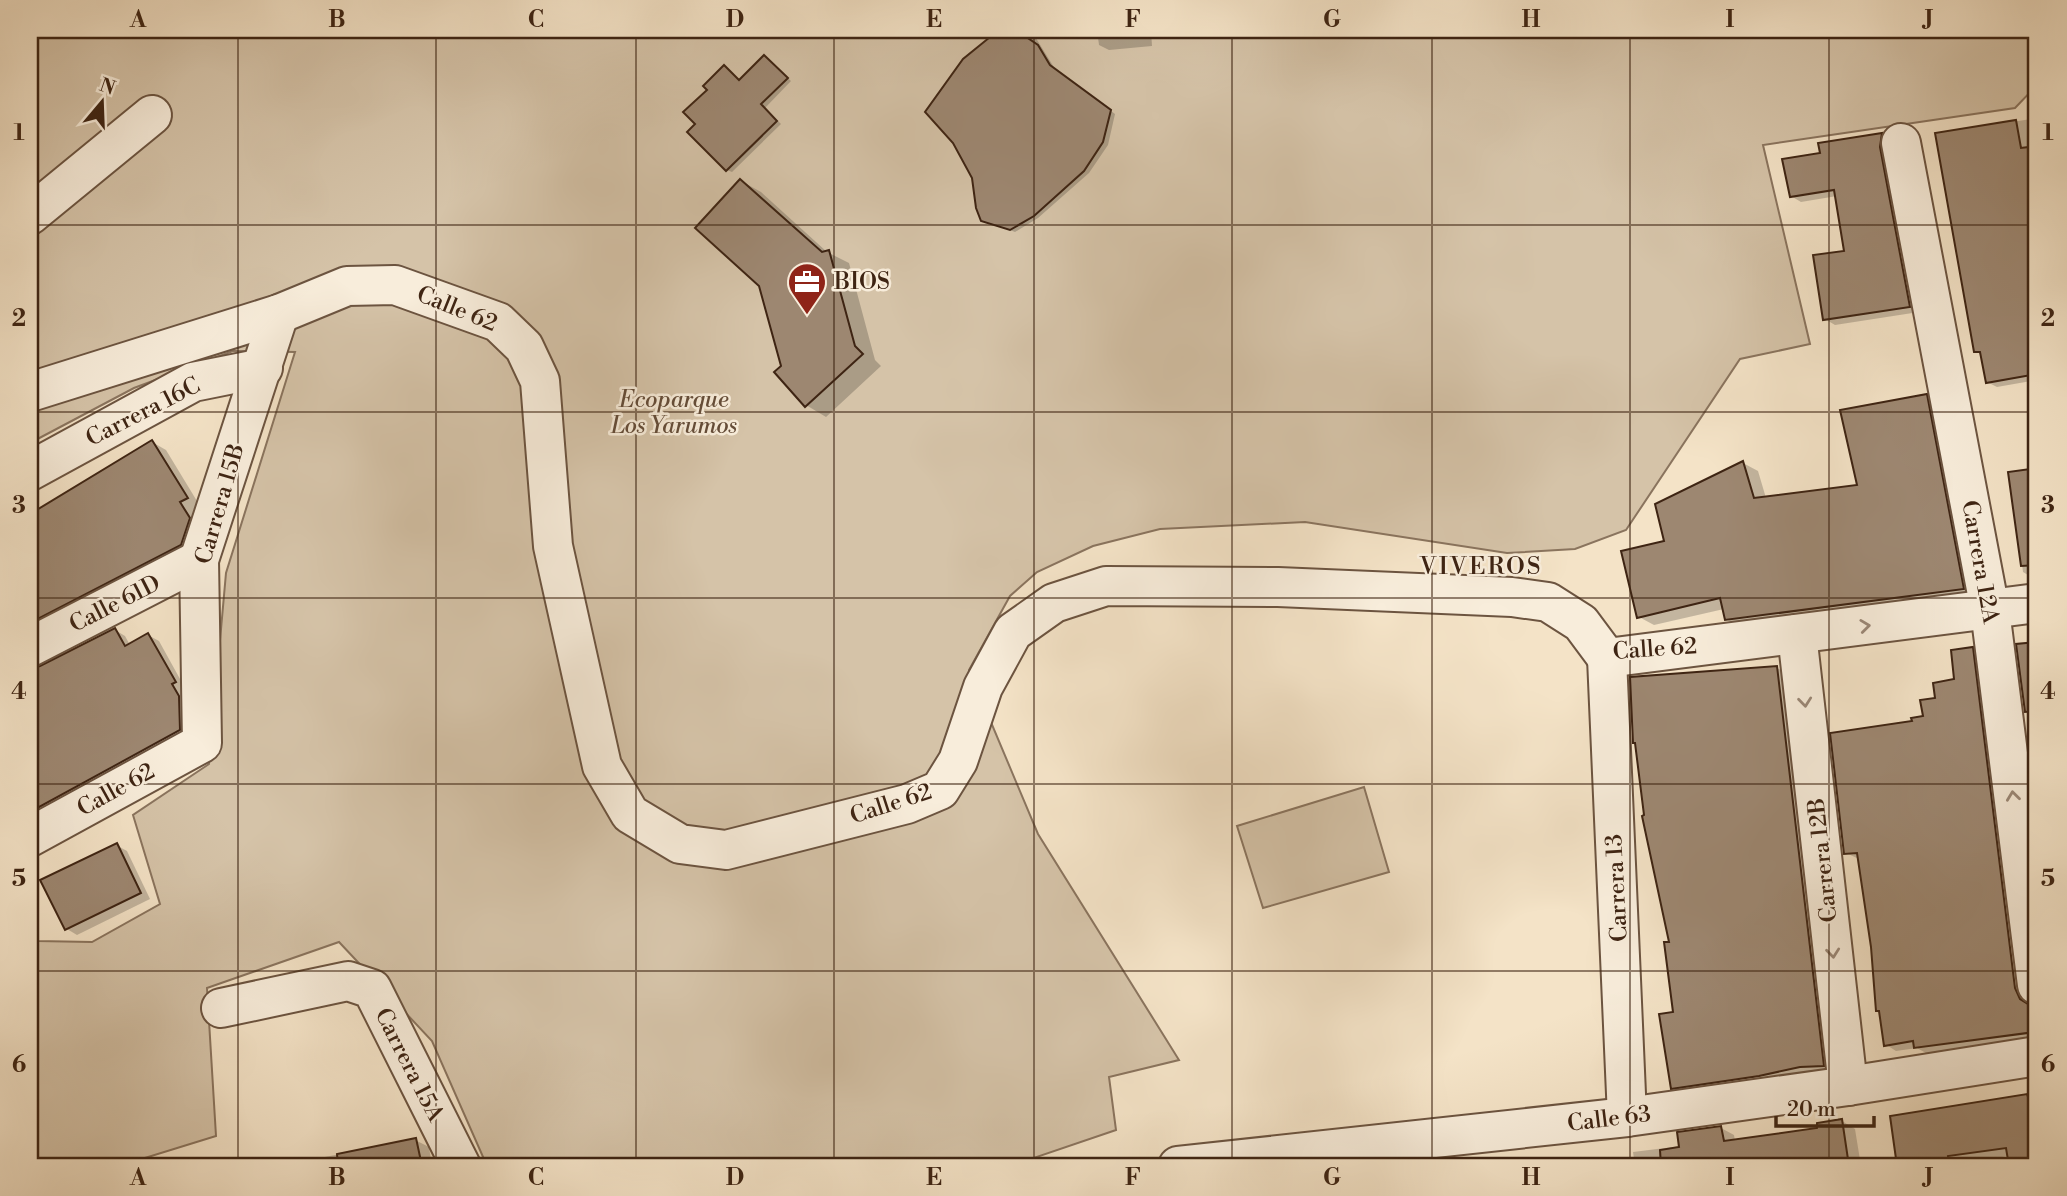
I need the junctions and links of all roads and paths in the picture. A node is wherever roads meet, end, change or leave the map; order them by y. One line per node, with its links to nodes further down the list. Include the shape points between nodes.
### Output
1 (152, 115): 3 (street)
2 (1901, 143): 10 (street, Carrera 12A)
3 (30, 215)
4 (279, 314): 5 (street, Carrera 15B); 6 (street, Calle 62); 13 (street, Calle 62, via 347,286 395,285 498,322 524,347 540,381 552,546 602,766 630,814 680,844 726,850 907,804 940,790 958,761 983,687 1013,632 1054,603 1106,586 1278,587 1548,602 1581,623)
5 (263, 368): 7 (street, Carrera 16C, via 193,382); 8 (street, Carrera 15B)
6 (30, 392)
7 (30, 471)
8 (199, 561): 12 (street, Calle 61D); 14 (street, Carrera 15B)
9 (2037, 603): 10 (street, Calle 62)
10 (1990, 610): 11 (street, Calle 62, one-way to 10); 16 (street, Carrera 12A, one-way to 10)
11 (1797, 634): 13 (street, Calle 62); 19 (street, Carrera 12B, one-way to 19)
12 (30, 647)
13 (1607, 658): 20 (street, Carrera 13)
14 (202, 743): 15 (street, Calle 62)
15 (30, 837)
16 (2037, 985)
17 (220, 1008): 21 (street, Carrera 15A, via 348,981 372,989)
18 (2037, 1056): 19 (street, Calle 63)
19 (1848, 1086): 20 (street, Calle 63)
20 (1627, 1117): 22 (street, Calle 63)
21 (461, 1166)
22 (1178, 1166)

